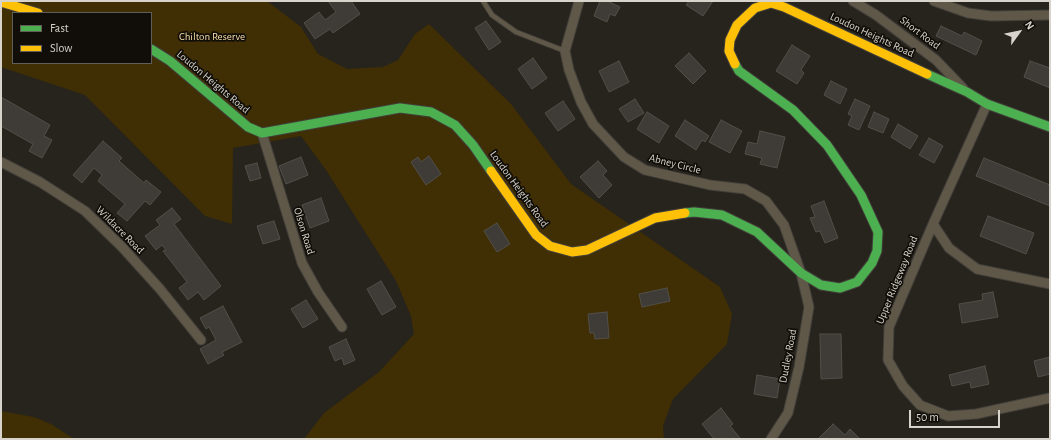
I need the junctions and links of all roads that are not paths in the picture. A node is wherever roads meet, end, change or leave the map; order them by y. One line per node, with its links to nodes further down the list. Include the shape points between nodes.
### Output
1 (483, 1): 9 (lane, via 492,15 516,32)
2 (579, 1): 9 (street, Abney Circle)
3 (853, 1): 10 (street, Short Road, via 936,60)
4 (934, 1): 7 (street, via 968,13 992,16)
5 (1, 2): 6 (street)
6 (35, 12)
7 (1050, 15)
8 (152, 50): 13 (street, Loudon Heights Road, via 170,61 248,127)
9 (565, 51): 16 (street, Abney Circle, via 569,70 590,119 624,157 645,170 710,185 746,189 766,201 784,225)
10 (967, 92): 11 (street, Loudon Heights Road); 16 (street, Loudon Heights Road, via 771,3 755,8 736,25 729,51 738,71 793,110 827,145 861,195 878,232 877,251 872,264 857,282 840,288 821,285)
11 (987, 104): 12 (street, Loudon Heights Road); 15 (street, Upper Ridgeway Road)
12 (1050, 127)
13 (262, 133): 16 (street, Loudon Heights Road, via 400,108 431,112 455,125 473,145 536,235 550,246 572,252 587,250 655,218 694,212 722,215 757,232); 18 (street, Olson Road, via 302,263)
14 (1, 162): 19 (street, Wildacre Road, via 40,182 85,211 160,289)
15 (933, 224): 17 (street, via 949,248 977,269); 20 (street, Upper Ridgeway Road, via 889,327 888,360 903,386 920,405 948,416 976,414)
16 (801, 273): 21 (street, Dudley Road, via 810,307 788,413)
17 (1050, 284)
18 (342, 327)
19 (201, 340)
20 (1050, 398)
21 (772, 439)

